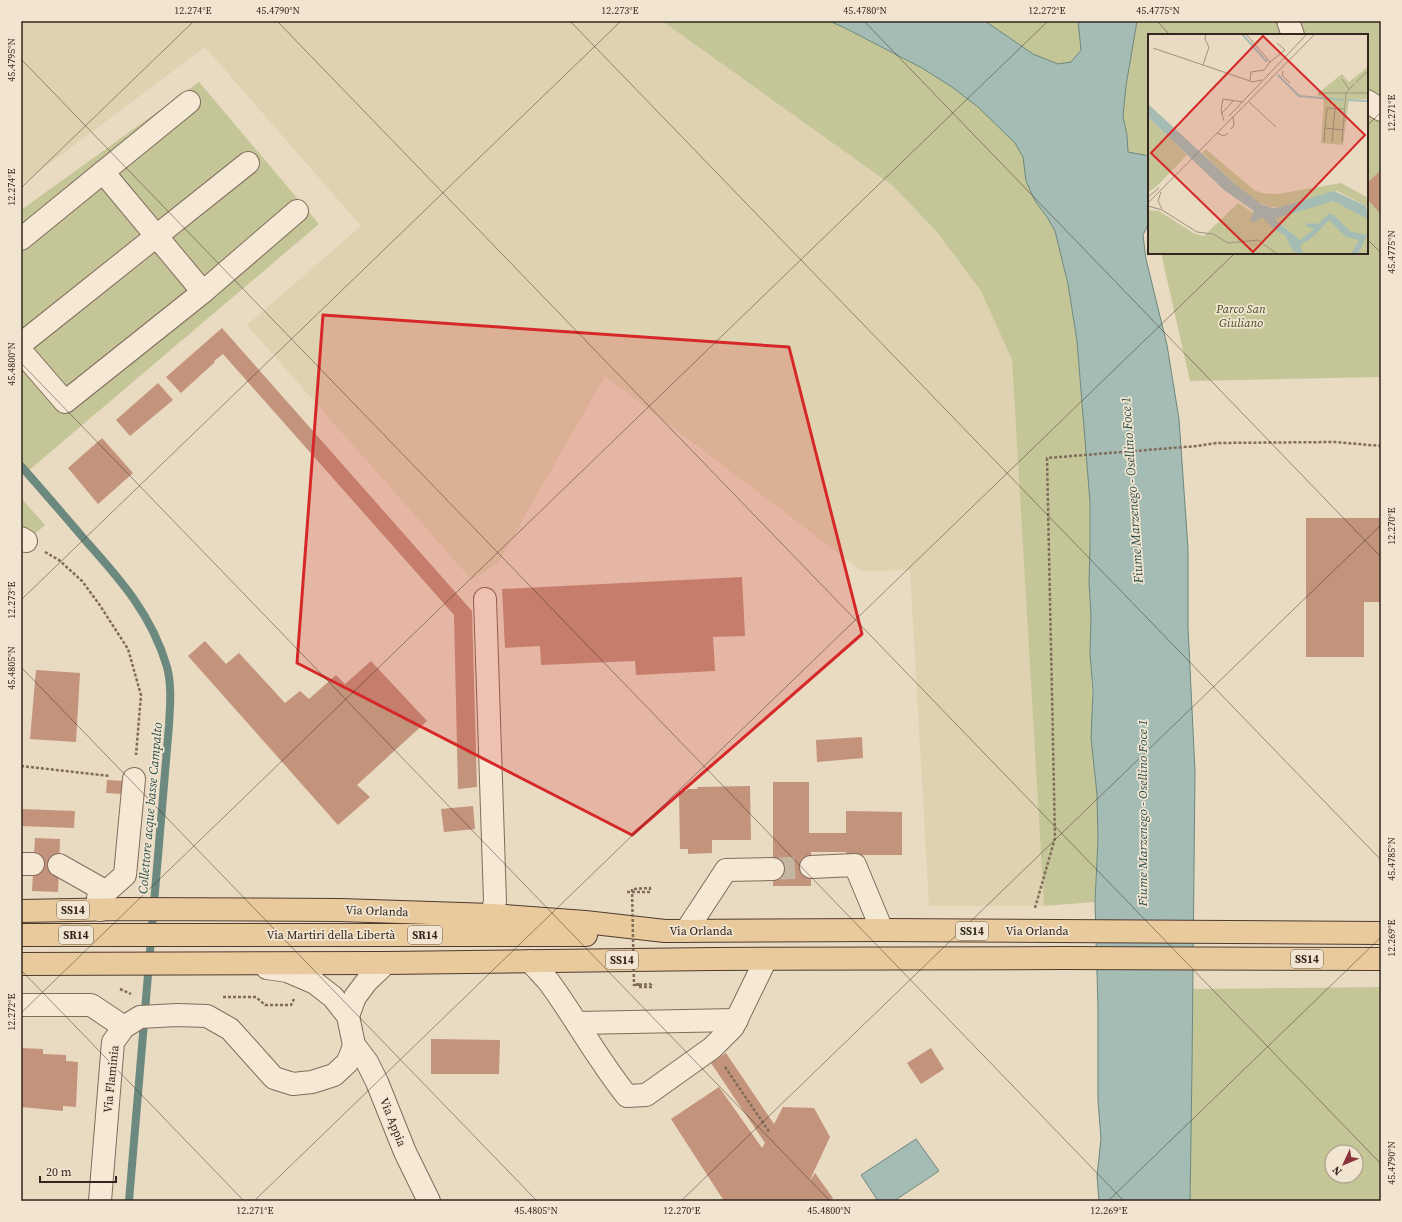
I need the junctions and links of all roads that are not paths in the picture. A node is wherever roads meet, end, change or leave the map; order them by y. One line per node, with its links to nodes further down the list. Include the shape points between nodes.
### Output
1 (1288, 21): 2 (street)
2 (1293, 34)
3 (189, 102): 7 (street)
4 (1368, 102): 5 (street)
5 (1381, 110)
6 (248, 163): 9 (street)
7 (103, 172): 9 (street); 10 (street)
8 (297, 211): 11 (street)
9 (156, 235): 11 (street); 12 (street)
10 (21, 239)
11 (203, 292): 13 (street, via 65,402)
12 (21, 344)
13 (21, 351)
14 (485, 599): 21 (street, via 495,901)
15 (134, 779): 19 (street, via 125,874)
16 (59, 865): 19 (street, via 98,887)
17 (811, 867): 22 (street, via 855,865)
18 (773, 869): 23 (street, via 726,870)
19 (99, 904): 20 (main road, Via Orlanda / SS14); 21 (main road, Via Orlanda / SS14, via 126,909 340,910)
20 (21, 911)
21 (492, 915): 23 (main road, Via Orlanda / SS14)
22 (882, 930): 23 (main road, Via Orlanda / SS14); 24 (main road, Via Orlanda / SS14)
23 (676, 931): 25 (main road, Via Martiri della Libertà / SR14, via 583,935)
24 (1381, 933)
25 (21, 935)
26 (766, 959): 27 (main road, SS14); 28 (main road, SS14); 34 (street)
27 (1381, 959)
28 (530, 961): 30 (main road, SS14); 35 (street, via 548,981)
29 (228, 963): 30 (main road, SS14); 31 (main road, SS14); 33 (street, via 287,971 315,983 333,997)
30 (386, 963): 33 (street, via 355,997)
31 (21, 964)
32 (21, 1005): 36 (street, via 91,1005)
33 (348, 1016): 37 (street)
34 (737, 1020): 35 (street); 35 (street, via 712,1048 646,1095 627,1096)
35 (577, 1023)
36 (124, 1026): 37 (street, Via Flaminia, via 140,1017 207,1016 230,1029 274,1078 293,1084 312,1082 334,1075 347,1063); 38 (street, Via Flaminia, via 113,1042)
37 (354, 1046): 39 (street, Via Appia, via 367,1062 377,1082 405,1152)
38 (100, 1201)
39 (429, 1201)

